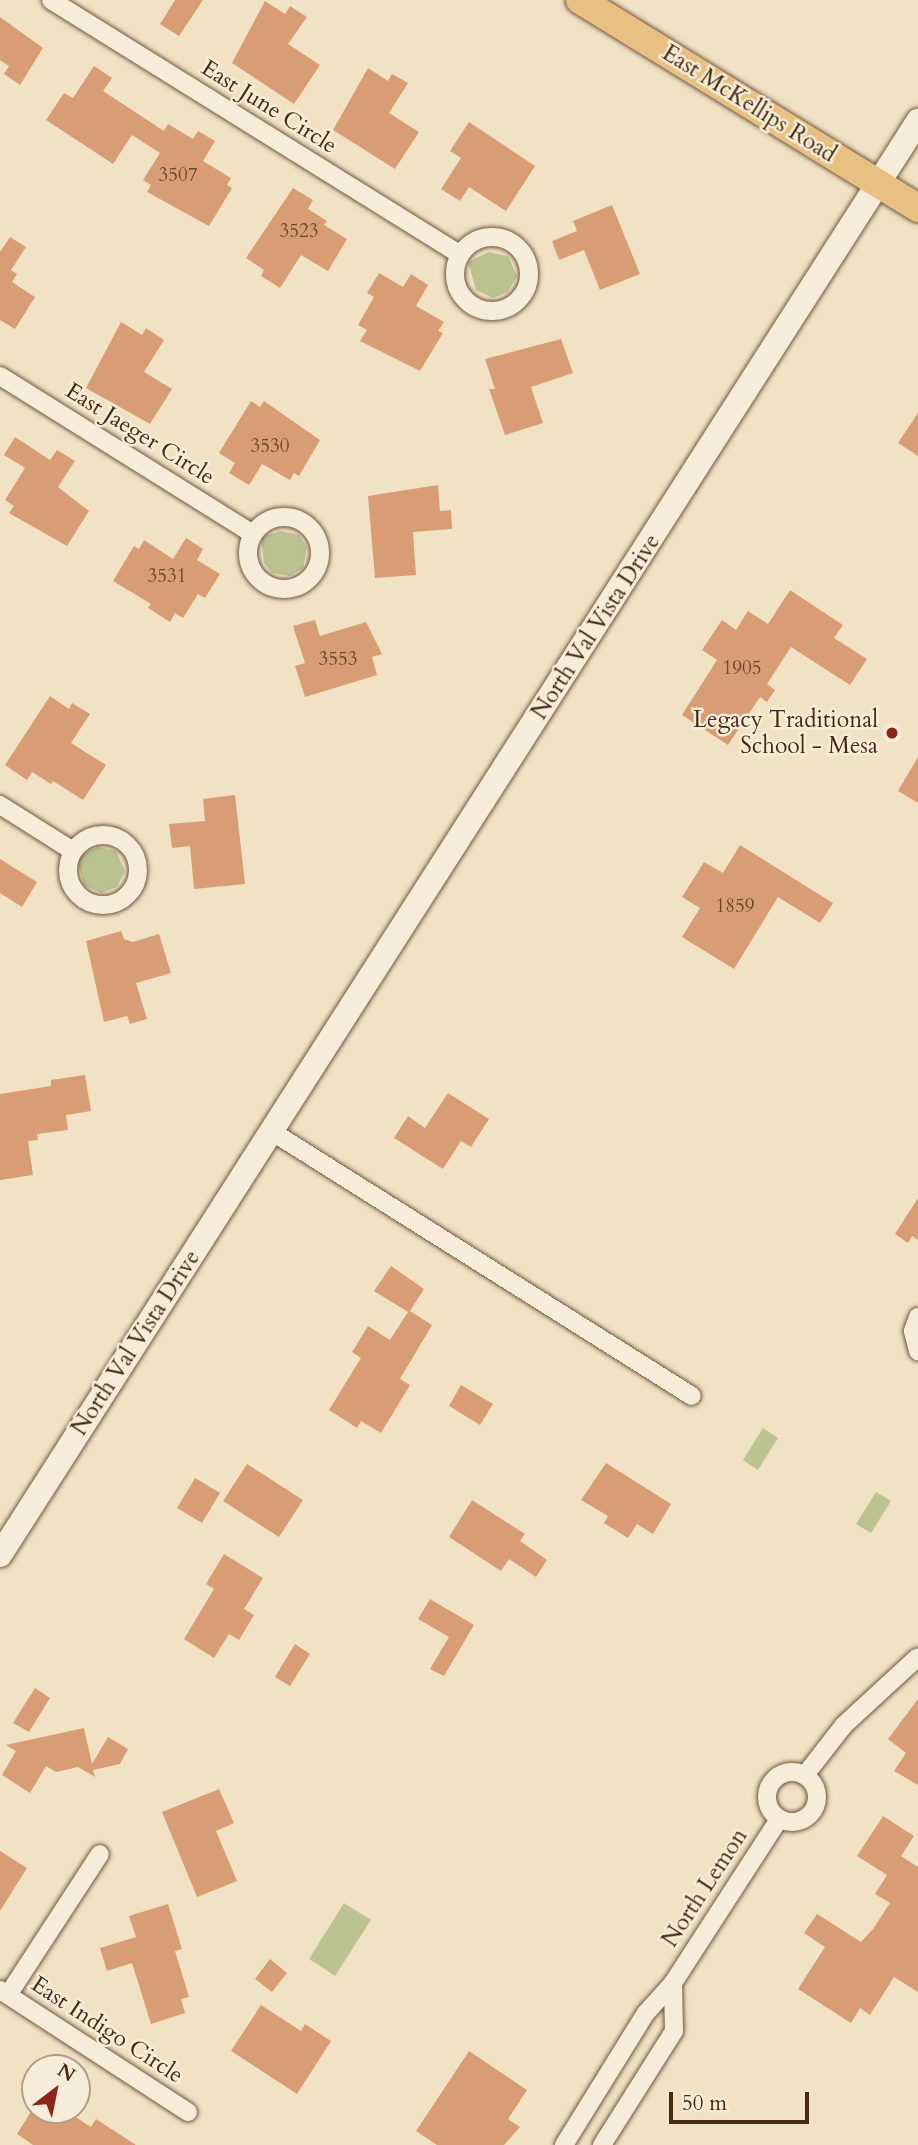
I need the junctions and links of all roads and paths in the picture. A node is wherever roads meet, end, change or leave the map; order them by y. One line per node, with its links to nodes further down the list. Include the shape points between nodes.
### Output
1 (51, 0): 6 (street, East June Circle)
2 (580, 0): 4 (main road, East McKellips Road)
3 (918, 121): 4 (main road, North Val Vista Drive)
4 (879, 184): 5 (main road, East McKellips Road); 11 (main road, North Val Vista Drive)
5 (918, 208)
6 (460, 255): 6 (street, via 455,279 466,301 488,311 501,311 521,298 529,275 522,252 513,244 490,237 478,240)
7 (0, 376): 8 (street, East Jaeger Circle)
8 (253, 534): 8 (street, via 250,567 265,584 298,587 316,571 320,547 308,525 284,516 272,518)
9 (0, 805): 10 (street)
10 (73, 851): 10 (street, via 67,873 86,901 109,905 120,901 135,884 137,861 124,841 102,834 91,836)
11 (271, 1131): 14 (street); 15 (main road, North Val Vista Drive)
12 (918, 1317): 13 (street, via 913,1331)
13 (918, 1351)
14 (692, 1396)
15 (0, 1555)
16 (918, 1657): 17 (street, via 844,1725)
17 (805, 1775): 18 (street, via 785,1773 770,1786 768,1805); 18 (street, via 816,1791 813,1812 797,1822)
18 (779, 1819): 20 (street, North Lemon)
19 (100, 1854): 21 (street)
20 (673, 1983): 22 (street, North Lemon, via 646,2012); 24 (street, North Lemon, via 674,2031)
21 (4, 1992): 23 (street, East Indigo Circle)
22 (591, 2102): 24 (street); 25 (street, North Lemon)
23 (188, 2112)
24 (618, 2120): 26 (street, North Lemon)
25 (564, 2145)
26 (602, 2145)

